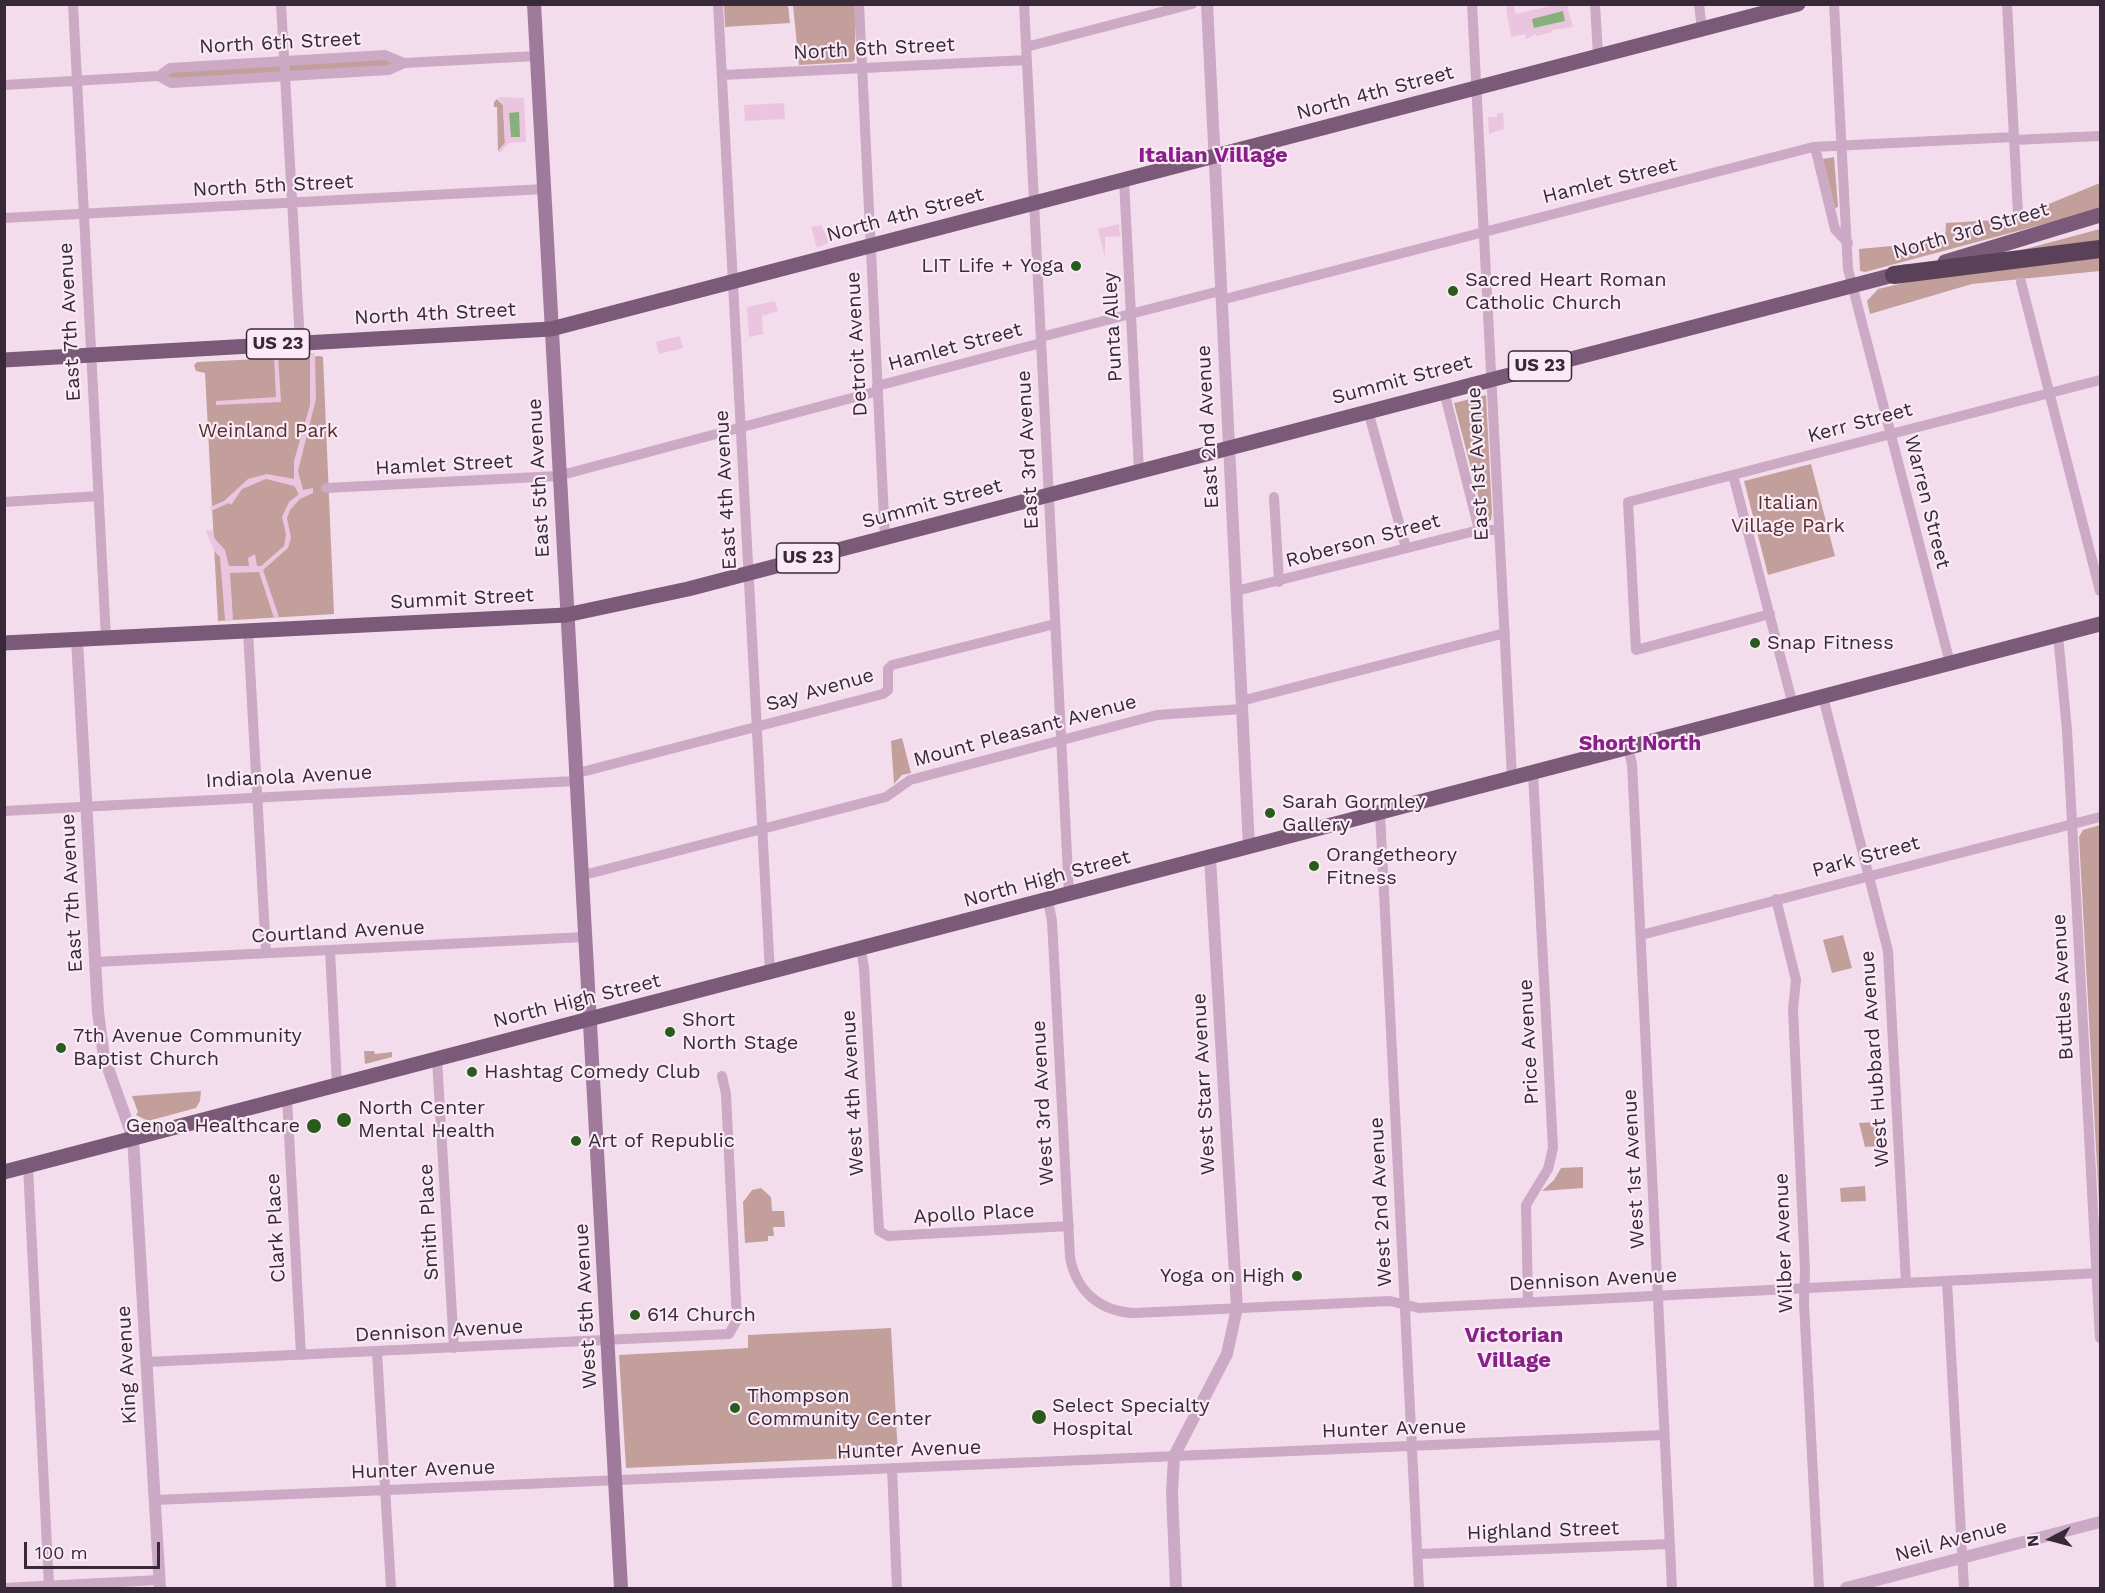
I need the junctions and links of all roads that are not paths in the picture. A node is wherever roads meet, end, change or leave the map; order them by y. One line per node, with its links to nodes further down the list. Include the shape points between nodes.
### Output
1 (73, 4): 26 (street, East 7th Avenue)
2 (281, 4): 19 (street)
3 (534, 4): 18 (main road, East 5th Avenue)
4 (718, 4): 24 (street, East 4th Avenue)
5 (859, 4): 22 (street, Detroit Avenue)
6 (1024, 4): 16 (street, East 3rd Avenue)
7 (1192, 4): 16 (street)
8 (1207, 4): 33 (street, East 2nd Avenue)
9 (1473, 4): 28 (street, East 1st Avenue)
10 (1595, 4): 17 (street)
11 (1699, 4): 15 (street)
12 (1798, 4): 15 (main road, North 4th Street / US 23)
13 (1834, 4): 31 (street, Warren Street)
14 (2007, 4): 30 (street)
15 (1702, 30): 17 (main road, North 4th Street / US 23)
16 (1026, 47): 20 (street, East 3rd Avenue)
17 (1598, 55): 28 (main road, North 4th Street / US 23)
18 (537, 56): 21 (street, North 6th Street); 35 (main road, East 5th Avenue)
19 (284, 59): 21 (street, North 6th Street, via 385,55); 23 (street); 25 (street, North 6th Street, via 170,68)
20 (1027, 60): 22 (street, North 6th Street); 37 (street, East 3rd Avenue)
21 (404, 63): 23 (street, North 6th Street, via 389,70)
22 (863, 67): 24 (street, North 6th Street); 44 (street, Detroit Avenue)
23 (285, 75): 25 (street, North 6th Street, via 171,83); 36 (street)
24 (722, 75): 47 (street, East 4th Avenue)
25 (159, 76): 26 (street, North 6th Street)
26 (77, 81): 27 (street, North 6th Street); 38 (street, East 7th Avenue)
27 (4, 85)
28 (1477, 88): 33 (main road, North 4th Street / US 23); 42 (street, East 1st Avenue)
29 (2100, 136): 30 (street, Hamlet Street)
30 (2014, 139): 31 (street, Hamlet Street); 39 (street)
31 (1843, 146): 32 (street, Hamlet Street); 43 (street, Warren Street)
32 (1815, 147): 42 (street, Hamlet Street); 43 (street, Warren Street, via 1835,229)
33 (1214, 157): 34 (main road, North 4th Street / US 23); 50 (street, East 2nd Avenue)
34 (1124, 180): 37 (main road, North 4th Street / US 23); 51 (street, Punta Alley)
35 (544, 189): 36 (street, North 5th Street); 52 (main road, East 5th Avenue)
36 (292, 202): 38 (street, North 5th Street); 54 (street)
37 (1034, 204): 44 (main road, North 4th Street / US 23); 53 (street, East 3rd Avenue)
38 (84, 213): 41 (street, North 5th Street); 55 (street, East 7th Avenue)
39 (2018, 214)
40 (2100, 215): 46 (main road, North 3rd Street / US 23)
41 (4, 218)
42 (1484, 231): 50 (street, Hamlet Street); 57 (street, East 1st Avenue)
43 (1848, 243): 49 (street, Warren Street)
44 (870, 246): 47 (main road, North 4th Street / US 23); 59 (street, Detroit Avenue)
45 (2100, 249): 46 (highway)
46 (1894, 274): 49 (main road, North 3rd Street / US 23)
47 (734, 281): 52 (main road, North 4th Street / US 23); 63 (street, East 4th Avenue)
48 (2021, 282): 61 (street)
49 (1852, 286): 57 (main road, Summit Street / US 23); 64 (street, Warren Street)
50 (1221, 295): 51 (street, Hamlet Street); 65 (street, East 2nd Avenue)
51 (1130, 315): 53 (street, Hamlet Street); 66 (street, Punta Alley)
52 (551, 328): 54 (main road, North 4th Street / US 23); 68 (main road, East 5th Avenue)
53 (1041, 340): 59 (street, Hamlet Street); 70 (street, East 3rd Avenue)
54 (300, 342): 55 (main road, North 4th Street / US 23)
55 (91, 355): 56 (main road, North 4th Street / US 23); 71 (street, East 7th Avenue)
56 (4, 360)
57 (1491, 379): 60 (main road, Summit Street / US 23); 75 (street, East 1st Avenue)
58 (2100, 380): 61 (street, Kerr Street)
59 (878, 388): 63 (street, Hamlet Street); 76 (street, Detroit Avenue)
60 (1444, 391): 62 (main road, Summit Street / US 23); 74 (street)
61 (2049, 393): 64 (street, Kerr Street); 81 (street)
62 (1368, 411): 65 (main road, Summit Street / US 23); 77 (street)
63 (741, 427): 68 (street, Hamlet Street); 78 (street, East 4th Avenue)
64 (1891, 434): 67 (street, Kerr Street); 92 (street, Warren Street)
65 (1228, 447): 66 (main road, Summit Street / US 23); 80 (street, East 2nd Avenue)
66 (1139, 471): 70 (main road, Summit Street / US 23)
67 (1733, 475): 82 (street); 82 (street, Kerr Street, via 1628,502 1636,650)
68 (558, 476): 69 (street, Hamlet Street); 83 (main road, East 5th Avenue)
69 (326, 488)
70 (1049, 495): 76 (main road, Summit Street / US 23); 84 (street, East 3rd Avenue)
71 (99, 496): 73 (street); 89 (street, East 7th Avenue)
72 (1274, 497): 79 (street)
73 (4, 502)
74 (1479, 530): 75 (street, Roberson Street); 77 (street, Roberson Street)
75 (1499, 530): 87 (street, East 1st Avenue)
76 (885, 538): 78 (main road, Summit Street / US 23)
77 (1406, 548): 79 (street, Roberson Street)
78 (748, 573): 83 (main road, Summit Street / US 23); 96 (street, East 4th Avenue)
79 (1280, 582): 80 (street, Roberson Street)
80 (1236, 591): 94 (street, East 2nd Avenue)
81 (2100, 591)
82 (1770, 614): 95 (street)
83 (566, 615): 86 (main road, Summit Street / US 23); 100 (main road, East 5th Avenue)
84 (1055, 624): 96 (street, Say Avenue, via 892,665 888,669 888,690 883,694); 97 (street, East 3rd Avenue)
85 (2100, 624): 88 (main road, North High Street)
86 (248, 631): 89 (main road, Summit Street / US 23); 102 (street)
87 (1504, 633): 94 (street, Mount Pleasant Avenue); 101 (street, East 1st Avenue)
88 (2058, 635): 92 (main road, North High Street); 107 (street, Buttles Avenue)
89 (106, 638): 90 (main road, Summit Street / US 23)
90 (77, 640): 91 (main road, Summit Street / US 23); 103 (street, East 7th Avenue)
91 (4, 643)
92 (1950, 663): 93 (main road, North High Street)
93 (1823, 697): 95 (main road, North High Street); 112 (street, West Hubbard Avenue)
94 (1242, 705): 97 (street, Mount Pleasant Avenue, via 1156,715); 109 (street, East 2nd Avenue)
95 (1793, 705): 98 (main road, North High Street)
96 (756, 726): 100 (street, Say Avenue); 108 (street, East 4th Avenue)
97 (1061, 739): 108 (street, Mount Pleasant Avenue, via 910,780 886,797); 113 (street, East 3rd Avenue)
98 (1628, 748): 99 (main road, North High Street); 116 (street, West 1st Avenue)
99 (1533, 773): 101 (main road, North High Street); 139 (street, Price Avenue, via 1553,1148 1548,1169 1526,1205)
100 (575, 777): 102 (street, Indianola Avenue); 111 (main road, East 5th Avenue)
101 (1512, 778): 105 (main road, North High Street)
102 (257, 797): 103 (street, Indianola Avenue); 120 (street)
103 (87, 806): 104 (street, Indianola Avenue); 121 (street, East 7th Avenue)
104 (4, 810)
105 (1380, 813): 109 (main road, North High Street); 140 (street, West 2nd Avenue)
106 (2100, 817): 107 (street, Park Street)
107 (2072, 824): 112 (street, Park Street); 133 (street, Buttles Avenue)
108 (762, 829): 111 (street, Mount Pleasant Avenue); 122 (street, East 4th Avenue)
109 (1249, 847): 110 (main road, North High Street)
110 (1210, 858): 113 (main road, North High Street); 141 (street, West Starr Avenue)
111 (580, 876): 117 (main road, East 5th Avenue)
112 (1869, 876): 114 (street, Park Street); 135 (street, West Hubbard Avenue, via 1890,966)
113 (1069, 894): 115 (main road, North High Street)
114 (1776, 899): 116 (street, Park Street); 136 (street, Wilber Avenue, via 1796,980 1793,1010)
115 (1048, 900): 119 (main road, North High Street); 131 (street, West 3rd Avenue)
116 (1641, 935): 137 (street, West 1st Avenue)
117 (584, 937): 118 (street, Courtland Avenue); 123 (main road, East 5th Avenue)
118 (330, 950): 120 (street, Courtland Avenue); 126 (street)
119 (861, 950): 122 (main road, North High Street); 132 (street, West 4th Avenue, via 878,1226)
120 (266, 953): 121 (street, Courtland Avenue)
121 (95, 962): 128 (street, East 7th Avenue, via 104,1057)
122 (770, 973): 123 (main road, North High Street)
123 (589, 1021): 124 (main road, North High Street); 143 (main road, West 5th Avenue)
124 (437, 1059): 126 (main road, North High Street); 144 (street, Smith Place)
125 (722, 1076): 143 (street, Dennison Avenue, via 737,1320 733,1332)
126 (337, 1085): 127 (main road, North High Street)
127 (287, 1098): 128 (main road, North High Street); 146 (street, Clark Place)
128 (133, 1138): 129 (main road, North High Street); 147 (street, King Avenue)
129 (28, 1166): 130 (main road, North High Street); 160 (street)
130 (4, 1172)
131 (1069, 1226): 132 (street, Apollo Place); 138 (street, West 3rd Avenue, via 1072,1268)
132 (882, 1234)
133 (2099, 1273): 134 (street, Dennison Avenue); 142 (street, Buttles Avenue)
134 (1947, 1281): 135 (street, Dennison Avenue); 158 (street)
135 (1906, 1282): 136 (street, Dennison Avenue)
136 (1805, 1288): 137 (street, Dennison Avenue); 168 (street, Wilber Avenue)
137 (1658, 1294): 139 (street, Dennison Avenue); 148 (street, West 1st Avenue)
138 (1091, 1299): 141 (street, Dennison Avenue, via 1123,1313)
139 (1528, 1302): 140 (street, Dennison Avenue, via 1419,1308)
140 (1405, 1305): 141 (street, Dennison Avenue, via 1390,1301); 149 (street, West 2nd Avenue)
141 (1237, 1308): 150 (street, via 1227,1354)
142 (2100, 1338)
143 (607, 1342): 144 (street, Dennison Avenue); 152 (main road, West 5th Avenue)
144 (454, 1348): 145 (street, Dennison Avenue)
145 (377, 1352): 146 (street, Dennison Avenue); 153 (street)
146 (301, 1355): 147 (street, Dennison Avenue)
147 (147, 1362): 154 (street, King Avenue)
148 (1664, 1435): 149 (street, Hunter Avenue); 156 (street, West 1st Avenue)
149 (1413, 1446): 150 (street, Hunter Avenue); 157 (street, West 2nd Avenue)
150 (1174, 1456): 151 (street, Hunter Avenue); 165 (street)
151 (892, 1468): 152 (street, Hunter Avenue); 164 (street)
152 (615, 1480): 153 (street, Hunter Avenue); 163 (main road, West 5th Avenue)
153 (385, 1490): 154 (street, Hunter Avenue); 162 (street)
154 (155, 1500): 159 (street, King Avenue)
155 (2100, 1522): 158 (street, Neil Avenue)
156 (1670, 1544): 157 (street, Highland Street); 167 (street, West 1st Avenue)
157 (1418, 1554): 166 (street, West 2nd Avenue)
158 (1962, 1558): 169 (street, Neil Avenue); 170 (street)
159 (160, 1584): 160 (street)
160 (49, 1586): 161 (street)
161 (4, 1588)
162 (391, 1588)
163 (621, 1588)
164 (897, 1588)
165 (1176, 1588)
166 (1419, 1588)
167 (1672, 1588)
168 (1819, 1588)
169 (1846, 1588)
170 (1964, 1588)

